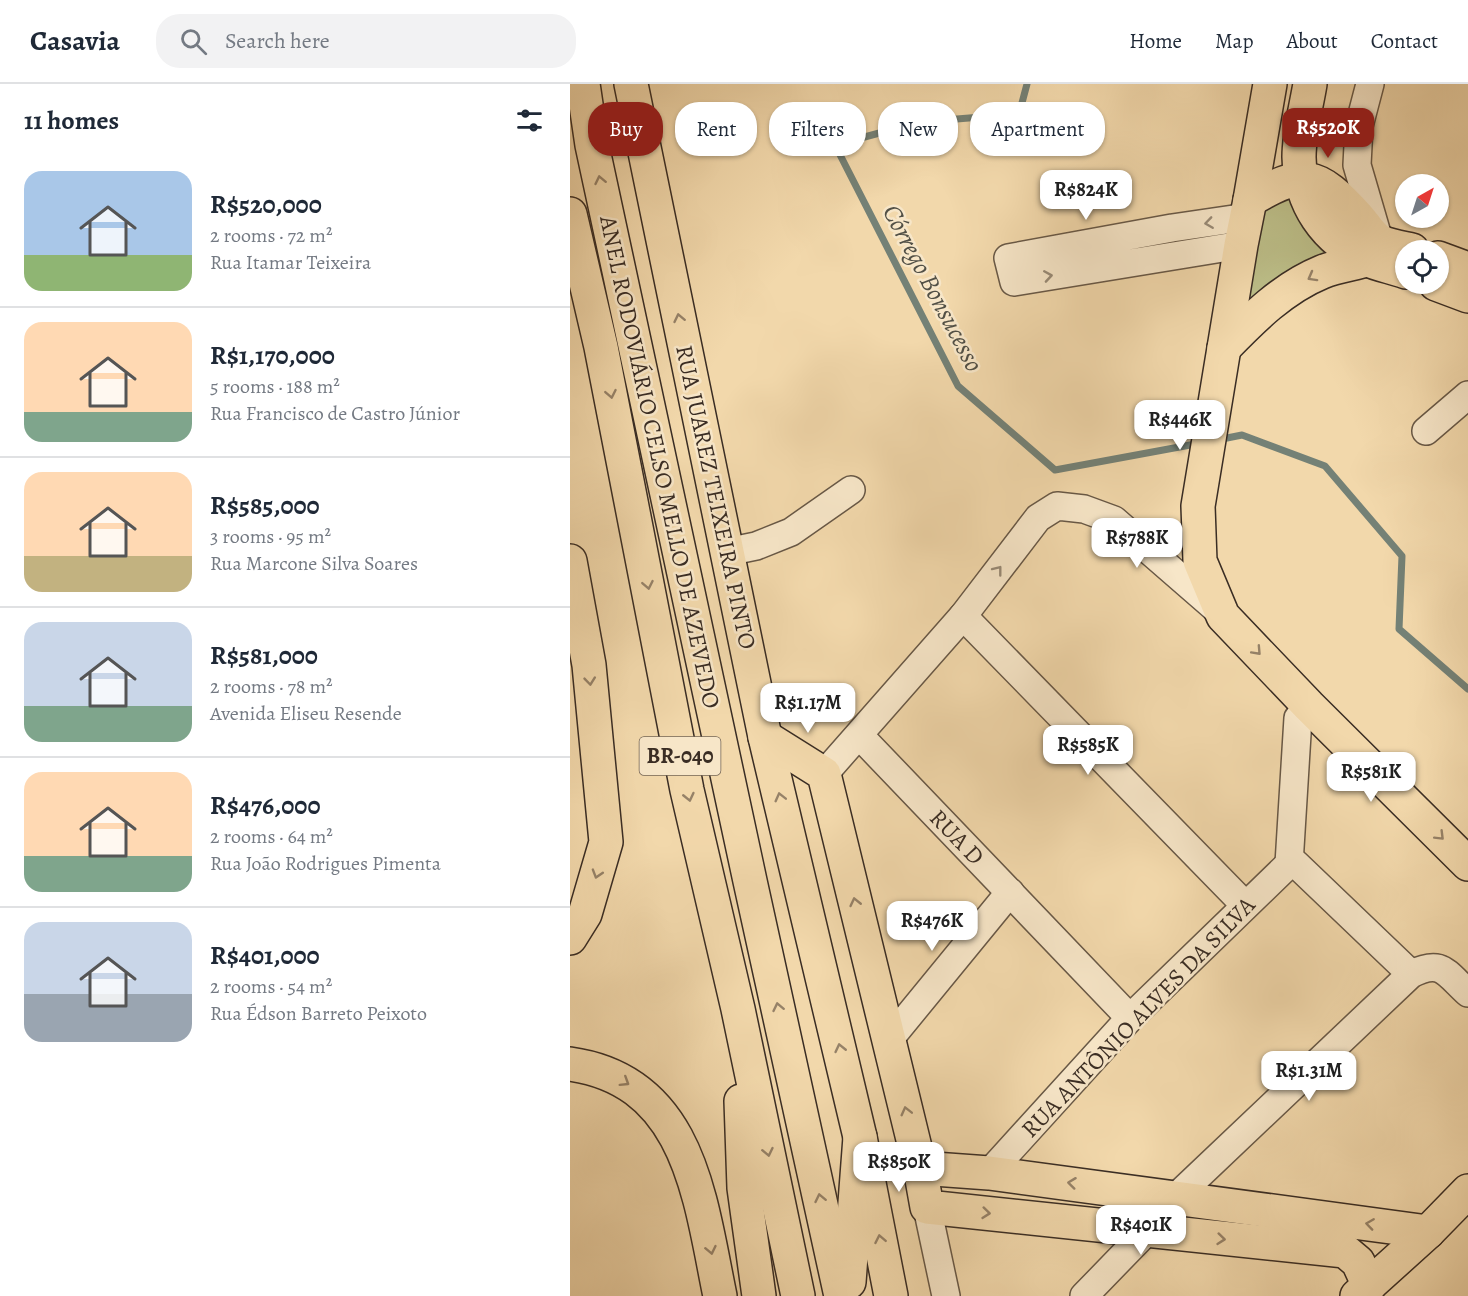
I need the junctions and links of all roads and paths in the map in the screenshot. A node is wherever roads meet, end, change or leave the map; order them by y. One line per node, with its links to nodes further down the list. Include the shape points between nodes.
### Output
1 (583, 84): 52 (main road, ANEL RODOVIÁRIO CELSO MELLO DE AZEVEDO / BR-040, one-way to 1, via 594,156)
2 (631, 84): 20 (main road, RUA JUAREZ TEIXEIRA PINTO, one-way to 2)
3 (1270, 84): 8 (main road)
4 (1310, 84): 6 (main road, via 1300,148)
5 (1370, 84): 9 (street, via 1359,126 1358,165)
6 (1302, 178): 8 (main road, via 1281,184); 9 (main road, via 1318,222 1340,243)
7 (570, 214): 15 (main road, ANEL RODOVIÁRIO CELSO MELLO DE AZEVEDO / BR-040)
8 (1246, 221): 8 (street, one-way to 8, via 1172,228 1008,258 1014,282); 16 (main road)
9 (1390, 258): 16 (main road, one-way to 16, via 1323,271 1259,312)
10 (1449, 262): 11 (main road)
11 (1468, 269)
12 (570, 282): 15 (main road)
13 (1449, 289): 14 (main road)
14 (1468, 296)
15 (602, 347): 36 (main road, ANEL RODOVIÁRIO CELSO MELLO DE AZEVEDO / BR-040, one-way to 36, via 687,790)
16 (1224, 348): 23 (main road, via 1197,506 1200,561)
17 (1468, 395): 18 (street)
18 (1426, 431)
19 (851, 490): 20 (street, via 791,532)
20 (727, 552): 26 (main road, RUA JUAREZ TEIXEIRA PINTO)
21 (570, 561): 33 (main road, one-way to 33, via 589,665 606,842 585,914)
22 (963, 616): 23 (street, one-way to 23, via 1038,518 1057,506 1084,509 1114,519); 25 (street); 32 (street)
23 (1223, 616): 24 (main road, one-way to 24)
24 (1309, 706): 29 (street, via 1298,718); 30 (main road, one-way to 30)
25 (859, 735): 27 (street); 31 (street, RUA D)
26 (765, 737): 27 (main road); 28 (main road, RUA JUAREZ TEIXEIRA PINTO, one-way to 26)
27 (824, 774): 28 (main road); 38 (main road, one-way to 27)
28 (792, 843): 40 (main road, RUA JUAREZ TEIXEIRA PINTO, one-way to 28)
29 (1289, 864): 32 (street, RUA ANTÔNIO ALVES DA SILVA); 34 (street, via 1296,864)
30 (1468, 864)
31 (1010, 892): 37 (street, RUA D); 38 (street)
32 (1245, 905): 37 (street, RUA ANTÔNIO ALVES DA SILVA)
33 (570, 938)
34 (1411, 974): 35 (street, via 1427,966 1439,967); 44 (street)
35 (1468, 993)
36 (738, 1009): 50 (main road, via 744,1188); 51 (main road, ANEL RODOVIÁRIO CELSO MELLO DE AZEVEDO / BR-040, one-way to 51)
37 (1130, 1018): 42 (street, RUA ANTÔNIO ALVES DA SILVA)
38 (888, 1041): 41 (main road, one-way to 38)
39 (570, 1064): 49 (main road, one-way to 49, via 595,1068 627,1083 666,1121 694,1174)
40 (861, 1137): 53 (main road); 54 (main road, RUA JUAREZ TEIXEIRA PINTO, one-way to 40)
41 (920, 1168): 42 (main road); 45 (main road)
42 (989, 1173): 44 (main road, one-way to 42)
43 (1468, 1191): 47 (main road)
44 (1176, 1197): 47 (main road, one-way to 44)
45 (927, 1207): 46 (main road, one-way to 46); 55 (street)
46 (1147, 1231): 48 (main road, one-way to 48, via 1345,1251 1358,1262); 56 (street)
47 (1428, 1232): 48 (main road)
48 (1363, 1291)
49 (720, 1296)
50 (759, 1296)
51 (798, 1296)
52 (841, 1296)
53 (848, 1296)
54 (891, 1296)
55 (946, 1296)
56 (1084, 1296)

